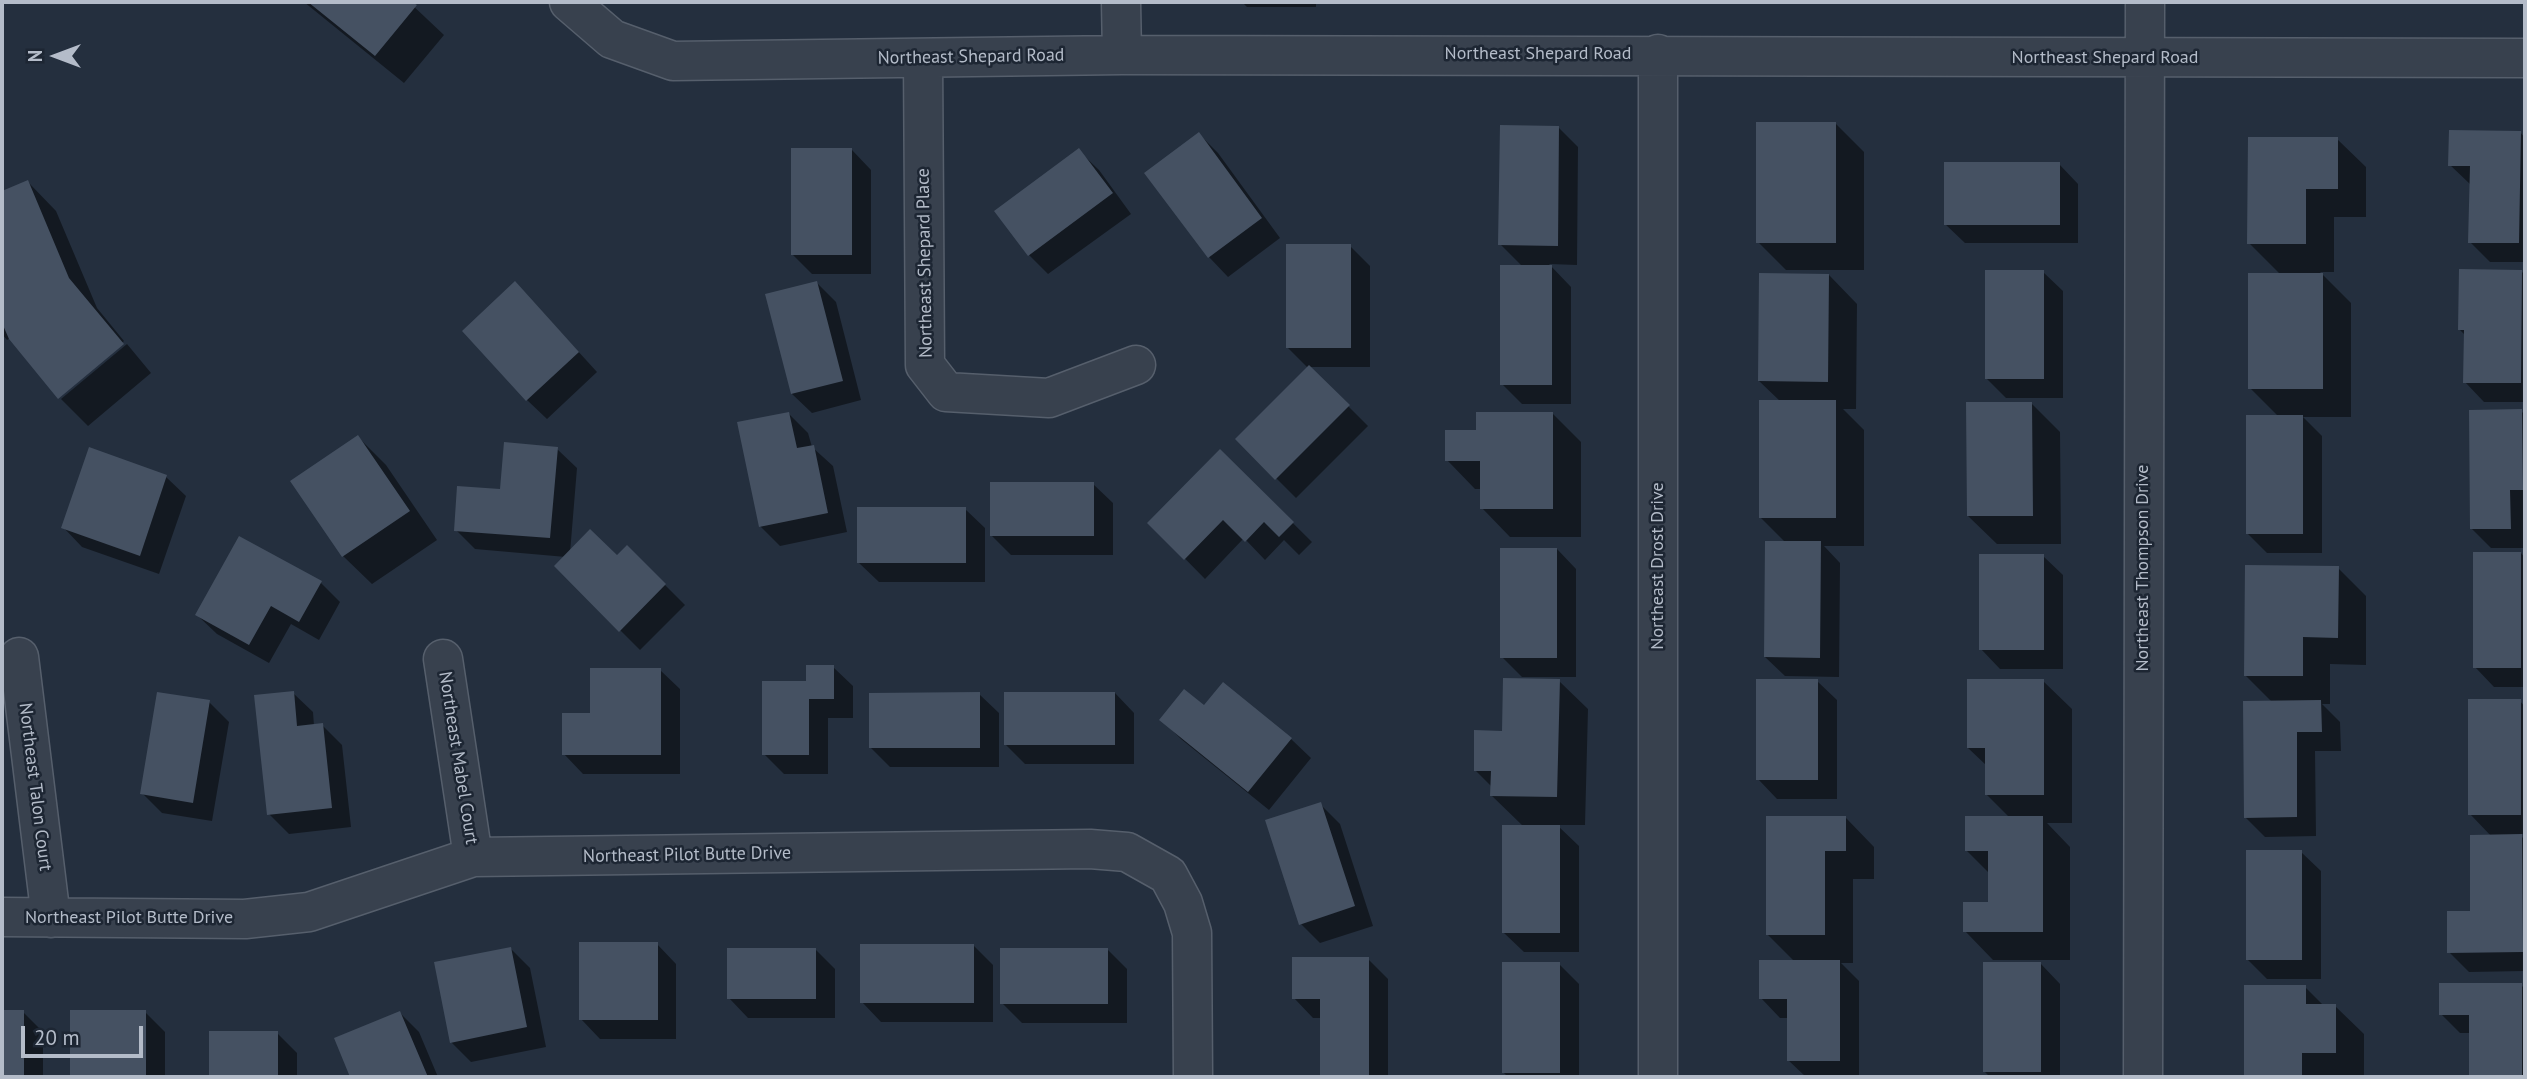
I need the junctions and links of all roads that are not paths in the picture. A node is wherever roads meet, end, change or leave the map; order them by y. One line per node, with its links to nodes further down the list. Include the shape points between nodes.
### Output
1 (569, 2): 6 (street, Northeast Shepard Road, via 612,39 673,61)
2 (1121, 2): 5 (street)
3 (2145, 2): 7 (street, Northeast Thompson Drive)
4 (1658, 54): 5 (street, Northeast Shepard Road); 7 (street, Northeast Shepard Road); 16 (street, Northeast Drost Drive)
5 (1122, 55): 6 (street, Northeast Shepard Road)
6 (923, 58): 9 (street, Northeast Shepard Place, via 925,365 946,391 1049,398)
7 (2144, 58): 8 (street, Northeast Shepard Road); 17 (street, Northeast Thompson Drive)
8 (2525, 58)
9 (1136, 365)
10 (19, 657): 14 (street, Northeast Talon Court)
11 (443, 659): 12 (street, Northeast Mabel Court)
12 (473, 858): 14 (street, Northeast Pilot Butte Drive, via 309,912 245,919); 15 (street, Northeast Pilot Butte Drive, via 1128,852 1167,875 1183,902 1192,933)
13 (2, 918): 14 (street, Northeast Pilot Butte Drive)
14 (51, 918)
15 (1192, 1077)
16 (1658, 1077)
17 (2143, 1077)

